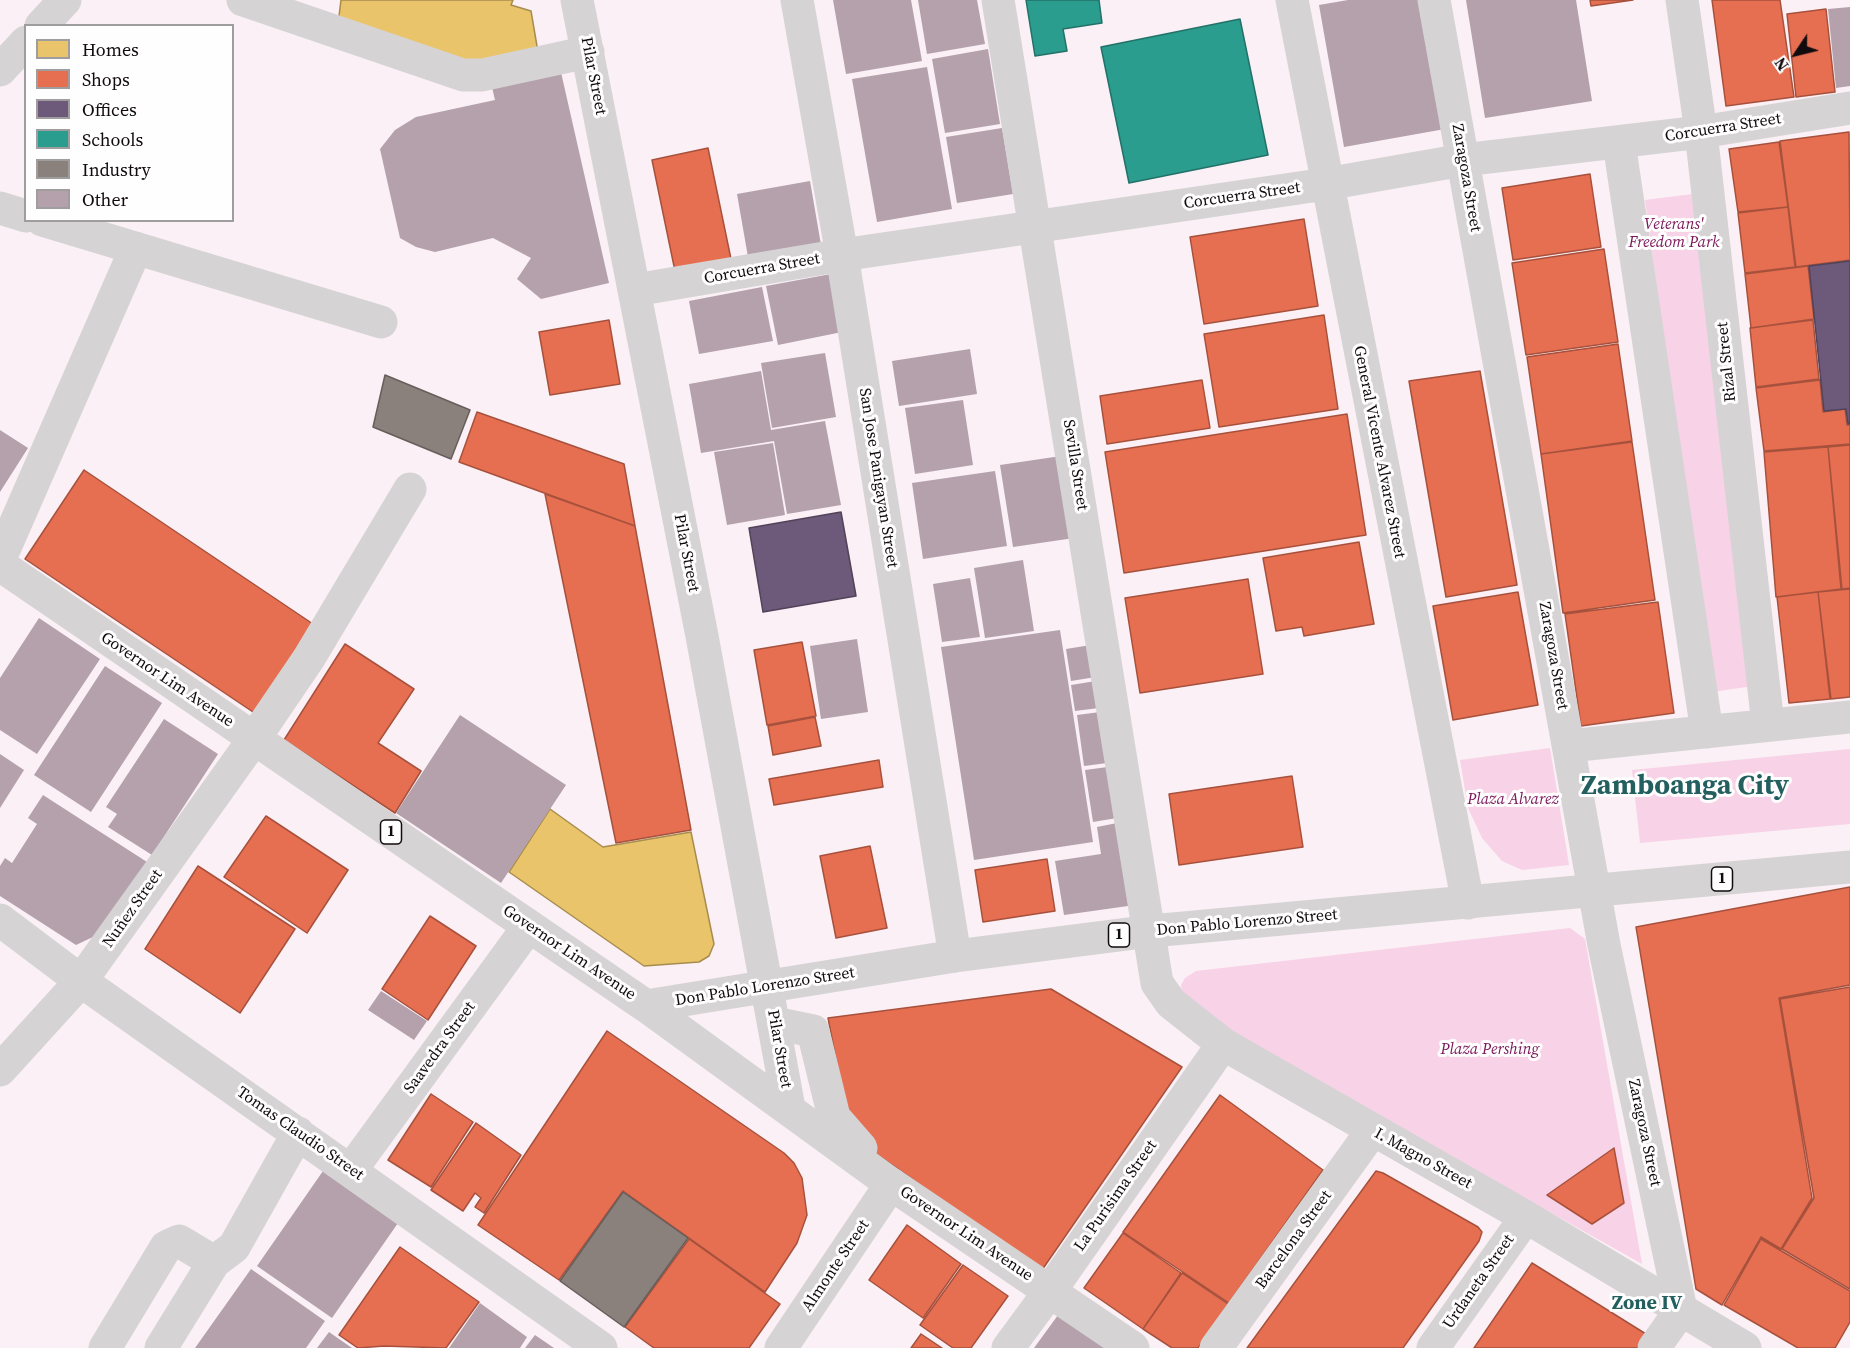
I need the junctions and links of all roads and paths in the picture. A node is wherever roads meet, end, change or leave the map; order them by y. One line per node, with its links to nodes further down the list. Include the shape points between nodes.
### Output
1 (65, 0): 9 (street)
2 (243, 0): 11 (street, via 463,75 482,75)
3 (577, 0): 11 (street, Pilar Street)
4 (797, 0): 23 (street, San Jose Panigayan Street)
5 (998, 0): 21 (street, Sevilla Street)
6 (1292, 0): 17 (street, General Vicente Alvarez Street)
7 (1434, 0): 16 (street, Zaragoza Street)
8 (1682, 0): 14 (street, Rizal Street)
9 (43, 24)
10 (24, 44): 12 (street)
11 (588, 52): 24 (street, Pilar Street)
12 (0, 70)
13 (1850, 108): 14 (street, Corcuerra Street)
14 (1701, 132): 15 (street, Corcuerra Street); 30 (street, Rizal Street)
15 (1619, 143): 16 (street, Corcuerra Street); 31 (street)
16 (1463, 160): 17 (street, Corcuerra Street); 33 (street, Zaragoza Street)
17 (1326, 184): 21 (street, Corcuerra Street); 36 (street, General Vicente Alvarez Street)
18 (0, 208): 19 (street)
19 (24, 215)
20 (49, 222): 22 (street)
21 (1037, 225): 23 (street, Corcuerra Street); 39 (street, Sevilla Street)
22 (136, 248): 25 (street); 27 (street)
23 (842, 255): 24 (street, Corcuerra Street); 40 (street, San Jose Panigayan Street)
24 (635, 290): 42 (street, Pilar Street)
25 (381, 322)
26 (410, 489): 32 (street, Nuñez Street, via 309,658)
27 (0, 559)
28 (0, 565): 32 (street, Governor Lim Avenue / 1)
29 (1850, 717): 30 (street)
30 (1768, 725): 31 (street)
31 (1707, 732): 33 (street)
32 (254, 739): 38 (street, Governor Lim Avenue / 1); 41 (street, Nuñez Street)
33 (1569, 746): 35 (street, Zaragoza Street)
34 (1850, 867): 35 (street, Don Pablo Lorenzo Street / 1)
35 (1595, 891): 36 (street, Don Pablo Lorenzo Street / 1); 56 (street, Zaragoza Street)
36 (1468, 903): 39 (street, Don Pablo Lorenzo Street / 1)
37 (0, 920): 41 (street, Tomas Claudio Street)
38 (529, 926): 43 (street, Governor Lim Avenue / 1); 51 (street, Saavedra Street)
39 (1151, 931): 40 (street, Don Pablo Lorenzo Street / 1); 45 (street, I. Magno Street, via 1157,983 1171,1003)
40 (955, 956): 42 (street, Don Pablo Lorenzo Street / 1)
41 (81, 981): 46 (street, Nuñez Street); 49 (street, Tomas Claudio Street)
42 (767, 987): 43 (street, Don Pablo Lorenzo Street / 1); 44 (street, Pilar Street)
43 (646, 1006): 47 (street, Governor Lim Avenue)
44 (774, 1023): 47 (street, Pilar Street); 50 (street, via 813,1031 834,1118 861,1148)
45 (1223, 1044): 48 (street, I. Magno Street); 55 (street, La Purisima Street)
46 (0, 1070)
47 (789, 1108): 50 (street, Governor Lim Avenue)
48 (1372, 1131): 53 (street, I. Magno Street); 63 (street, Barcelona Street)
49 (298, 1133): 51 (street, Tomas Claudio Street); 54 (street, via 234,1247)
50 (856, 1157): 52 (street, Governor Lim Avenue)
51 (351, 1170): 59 (street, Tomas Claudio Street)
52 (891, 1184): 55 (street, Governor Lim Avenue); 60 (street, Almonte Street)
53 (1526, 1217): 56 (street, I. Magno Street); 64 (street, Urdaneta Street)
54 (214, 1263): 57 (street, via 179,1240 166,1247); 58 (street)
55 (1050, 1291): 61 (street, La Purisima Street); 62 (street, Governor Lim Avenue)
56 (1681, 1310): 65 (street); 66 (street, I. Magno Street)
57 (105, 1348)
58 (161, 1348)
59 (601, 1348)
60 (781, 1348)
61 (1008, 1348)
62 (1133, 1348)
63 (1216, 1348)
64 (1433, 1348)
65 (1654, 1348)
66 (1746, 1348)

